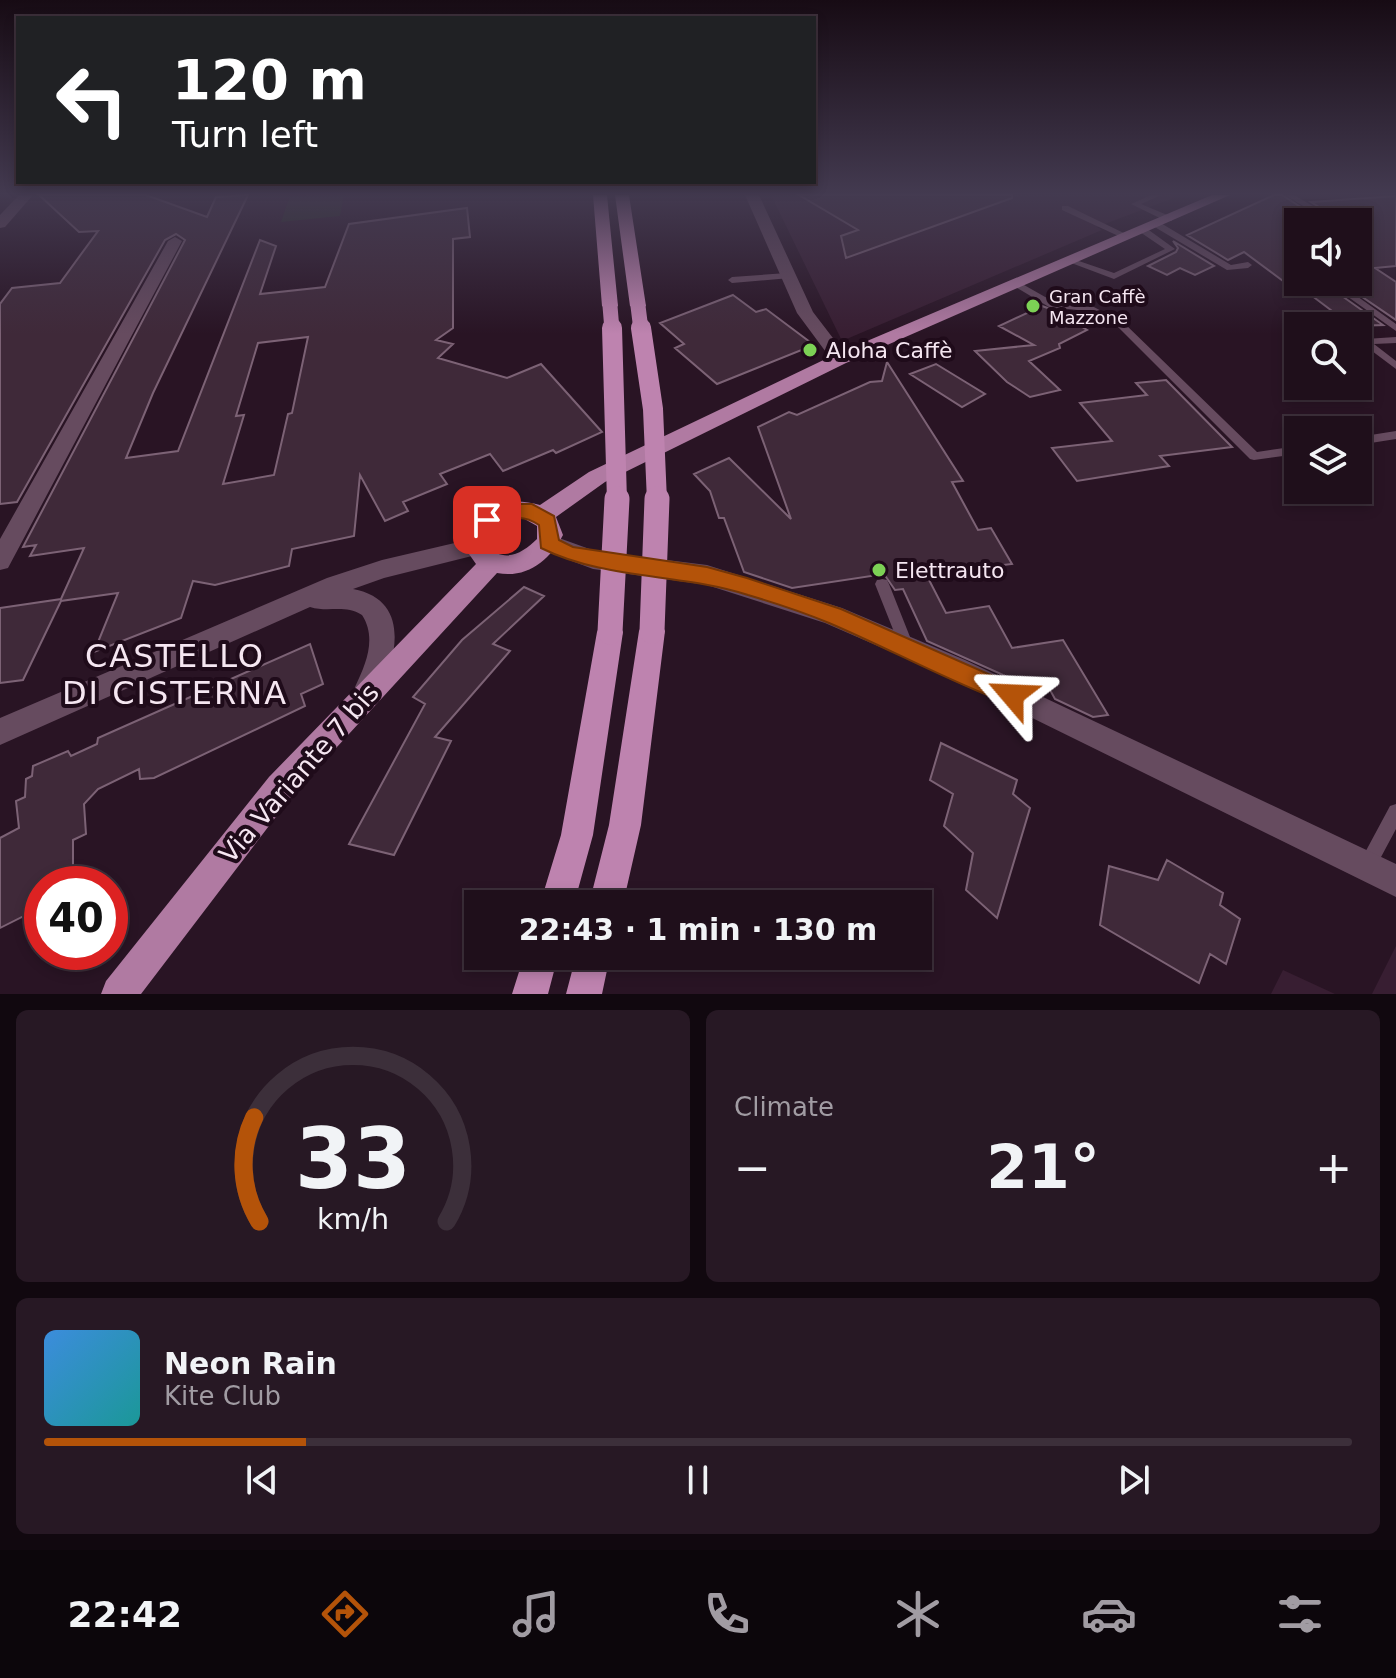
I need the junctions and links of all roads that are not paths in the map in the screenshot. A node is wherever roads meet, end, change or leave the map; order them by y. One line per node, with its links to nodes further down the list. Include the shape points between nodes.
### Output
1 (175, 241): 24 (street)
2 (604, 241): 33 (highway, bridge, via 620,434 617,556 577,835)
3 (629, 241): 34 (highway, bridge, via 658,480 652,631 625,825)
4 (772, 241): 10 (street)
5 (1116, 241): 8 (main road)
6 (1163, 241): 8 (lane, via 1171,249 1114,276)
7 (1177, 241): 9 (lane, via 1230,268)
8 (1070, 261): 12 (main road)
9 (1248, 265)
10 (787, 276): 11 (lane); 16 (street, via 805,313)
11 (732, 280)
12 (1017, 284): 16 (main road); 20 (lane, via 1052,305 1089,308 1121,325 1254,456)
13 (1352, 296): 14 (lane)
14 (1396, 328)
15 (1396, 340): 17 (lane, via 1365,342)
16 (840, 359): 21 (main road, via 597,477)
17 (1396, 366)
18 (1396, 435): 19 (lane)
19 (1372, 439)
20 (1284, 452)
21 (542, 515): 22 (main road, via 550,528); 23 (main road, via 521,509 497,514 476,538)
22 (548, 543): 23 (main road, via 543,551 513,565); 27 (street, via 593,560 707,575 747,586)
23 (484, 555): 26 (street, via 382,569); 28 (main road, Via Variante 7 bis)
24 (0, 561)
25 (882, 584): 27 (lane)
26 (275, 612): 28 (street, via 343,597 369,606 380,620 384,645); 29 (street)
27 (907, 647): 31 (street)
28 (364, 695): 37 (main road, Via Variante 7 bis, via 280,787)
29 (0, 732)
30 (1396, 812): 31 (lane)
31 (1366, 866): 32 (street)
32 (1396, 881)
33 (561, 890)
34 (609, 890)
35 (537, 970): 38 (highway)
36 (590, 970): 39 (highway)
37 (119, 994)
38 (530, 994)
39 (584, 994)

